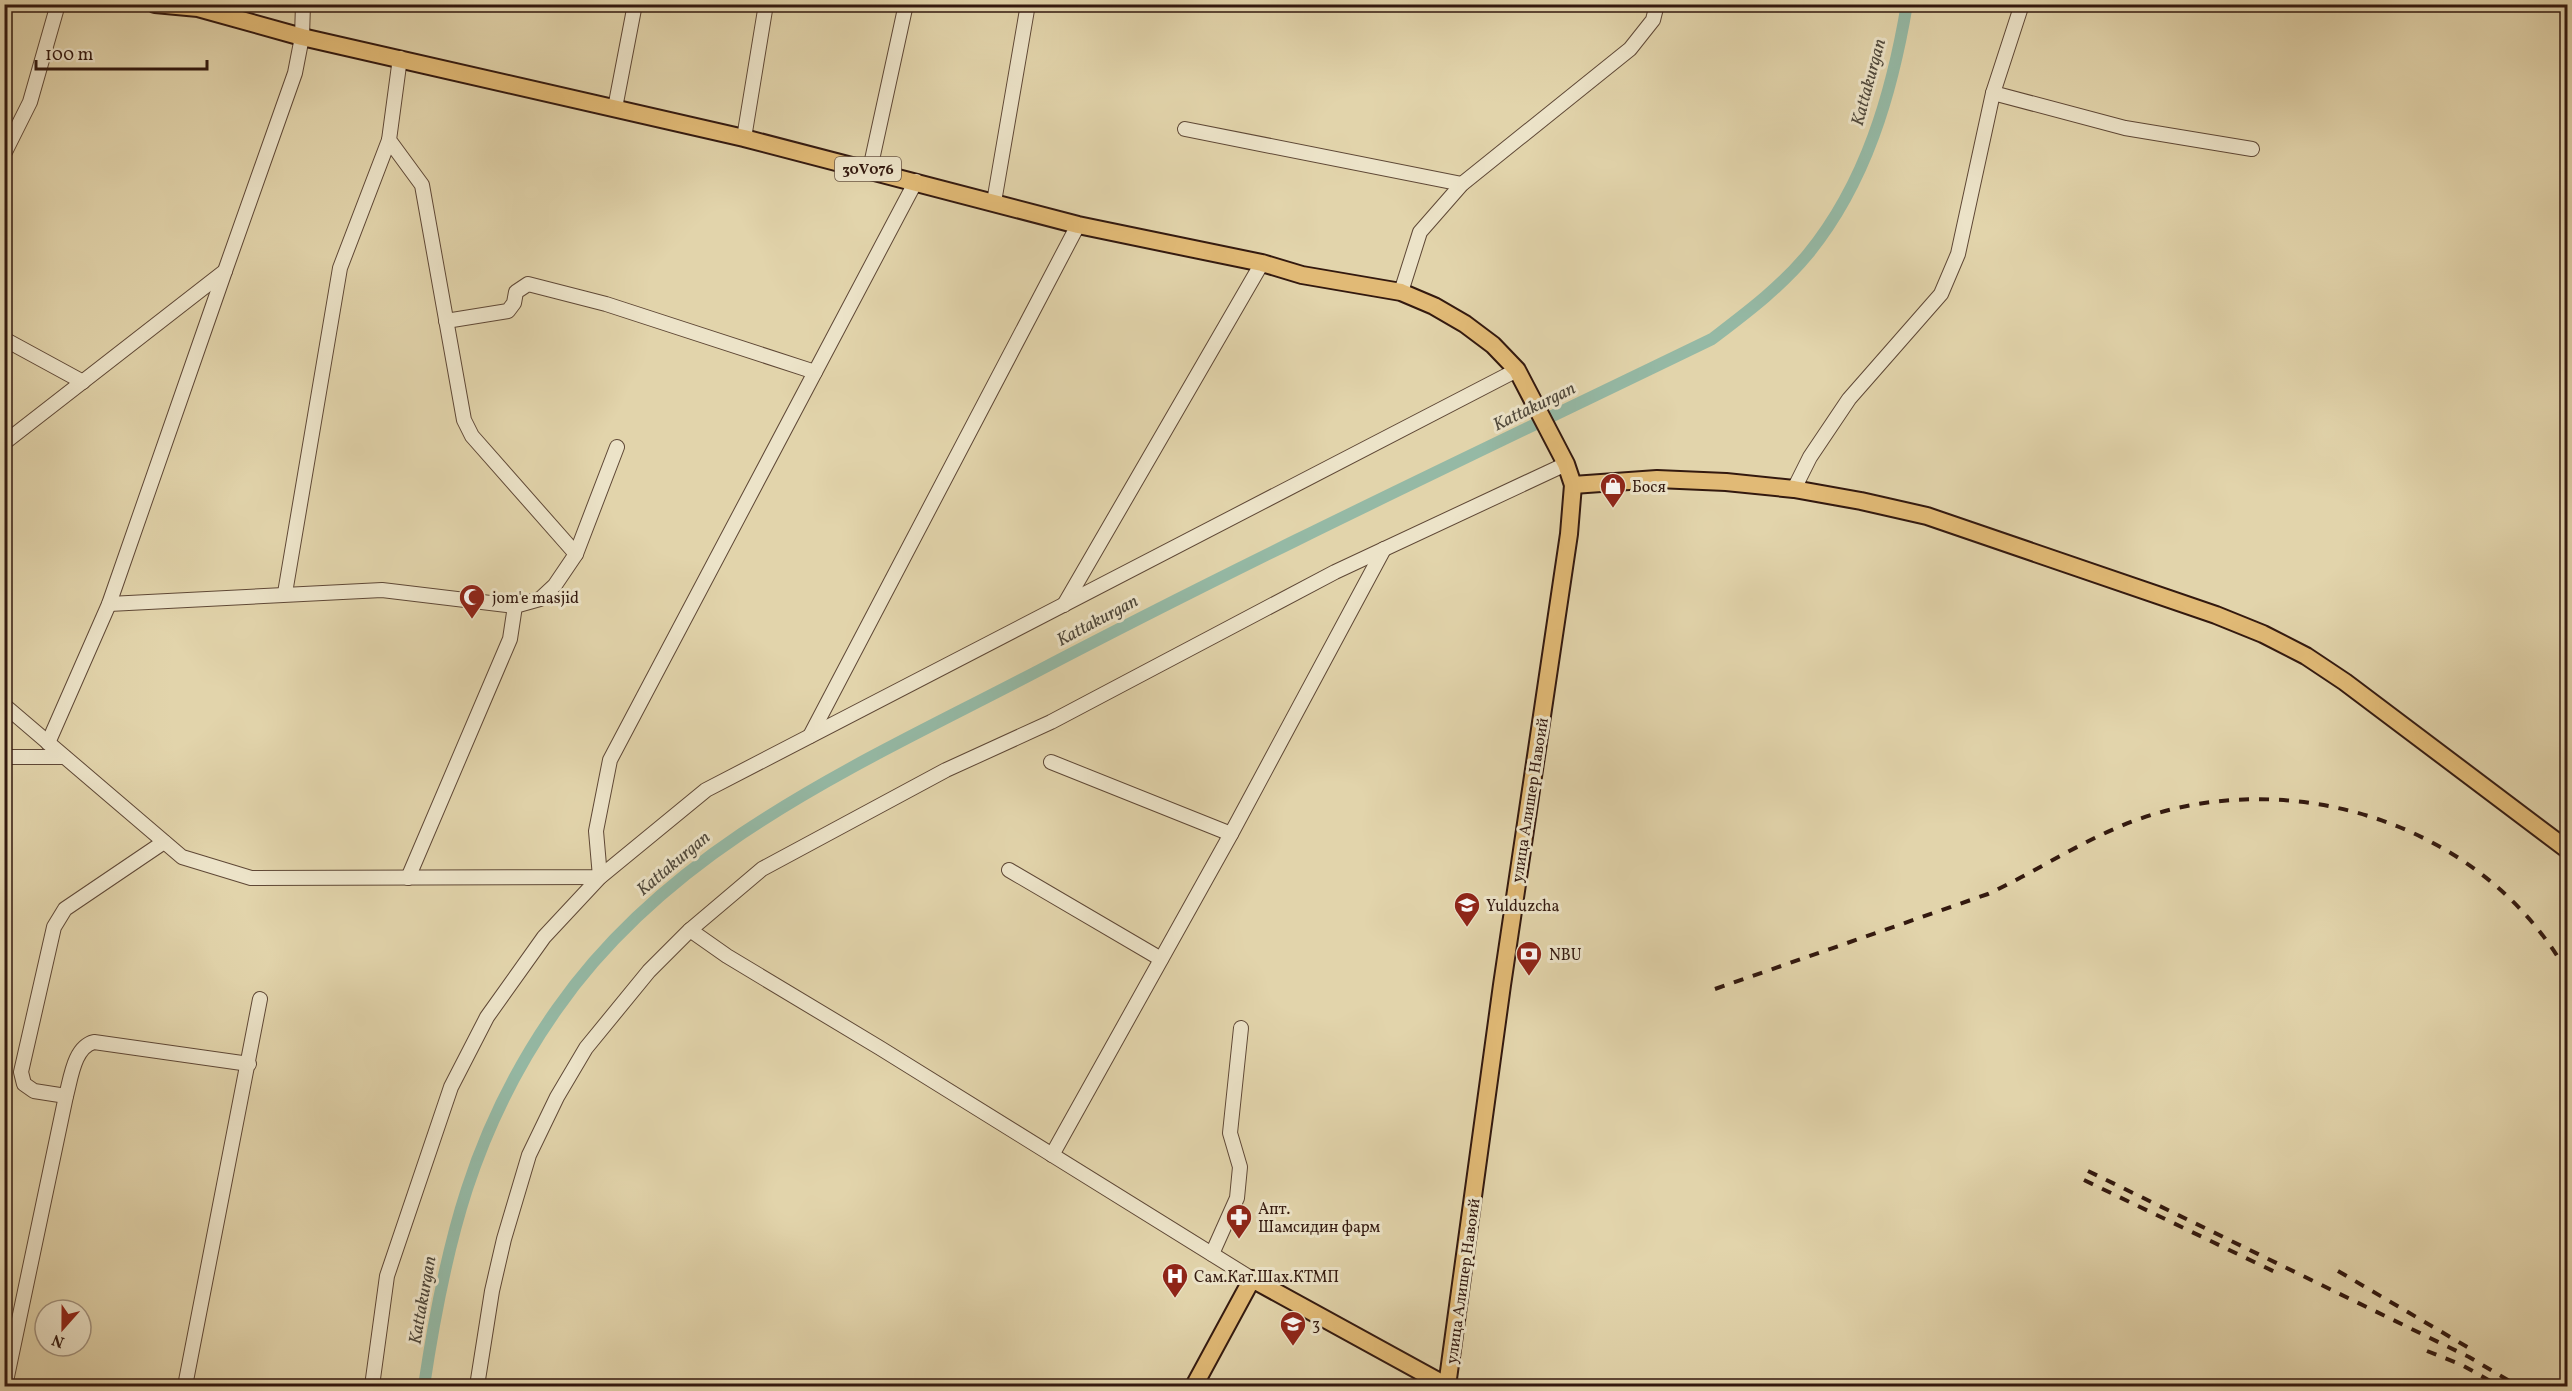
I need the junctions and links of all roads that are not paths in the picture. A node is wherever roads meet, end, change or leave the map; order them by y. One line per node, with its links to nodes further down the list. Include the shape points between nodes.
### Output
1 (58, 4): 19 (street, via 30,102)
2 (154, 4): 10 (main road, 30V076)
3 (303, 4): 11 (street)
4 (635, 4): 14 (street)
5 (766, 4): 16 (street)
6 (906, 4): 20 (street)
7 (1029, 4): 23 (street)
8 (1657, 4): 22 (street, via 1653,20 1630,49)
9 (2022, 4): 13 (street)
10 (196, 6): 11 (main road, 30V076)
11 (302, 37): 12 (main road, 30V076); 26 (street, via 296,73)
12 (400, 58): 14 (main road, 30V076); 17 (street)
13 (1993, 93): 18 (street, via 2125,128); 37 (street, via 1958,254 1941,294 1849,399 1810,457)
14 (615, 108): 16 (main road, 30V076)
15 (1185, 129): 22 (street)
16 (744, 138): 20 (main road, 30V076)
17 (389, 140): 28 (street, via 422,185); 40 (street, via 340,268)
18 (2252, 149)
19 (4, 154)
20 (870, 169): 21 (main road, 30V076)
21 (916, 181): 23 (main road, 30V076); 31 (street)
22 (1462, 184): 27 (street, via 1420,232)
23 (994, 202): 24 (main road, 30V076)
24 (1078, 225): 25 (main road, 30V076); 45 (street)
25 (1262, 263): 27 (main road, 30V076, via 1302,275); 42 (street)
26 (225, 271): 32 (street); 41 (street)
27 (1401, 292): 30 (main road, 30V076, via 1465,324)
28 (446, 321): 31 (street, via 508,311 516,292 528,284 606,304); 39 (street, via 464,420 472,436)
29 (4, 339): 32 (street)
30 (1517, 370): 35 (main road, 30V076); 42 (street)
31 (815, 372): 54 (street, via 609,760 596,831)
32 (83, 382): 33 (street)
33 (4, 443)
34 (617, 447): 39 (street)
35 (1566, 464): 36 (main road, улица Алишер Навоий / 30V076); 38 (street)
36 (1573, 485): 37 (main road, via 1657,479); 70 (main road, улица Алишер Навоий)
37 (1794, 489): 52 (main road, via 1927,516 2263,634 2345,681)
38 (1384, 549): 50 (street); 56 (street, via 1051,722 946,770 762,869)
39 (576, 554): 43 (street, via 540,599)
40 (285, 593): 41 (street); 43 (street, via 382,590)
41 (110, 604): 46 (street)
42 (1064, 605): 45 (street)
43 (515, 606): 55 (street, via 510,639)
44 (4, 705): 46 (street)
45 (810, 736): 54 (street, via 706,790)
46 (48, 743): 48 (street)
47 (4, 757): 48 (street)
48 (64, 757): 51 (street)
49 (1051, 762): 50 (street)
50 (1232, 834): 57 (street)
51 (164, 842): 55 (street, via 182,857 251,878); 61 (street, via 65,909 54,927 21,1072 24,1084 34,1091)
52 (2568, 850)
53 (1009, 870): 57 (street)
54 (600, 877): 55 (street); 67 (street, via 544,937 488,1017 451,1087 387,1276)
55 (408, 878)
56 (690, 930): 62 (street); 68 (street, via 649,971 586,1048 542,1126 529,1155 504,1239)
57 (1161, 959): 62 (street)
58 (260, 999): 60 (street)
59 (1241, 1028): 63 (street, via 1230,1133 1240,1167 1237,1198)
60 (249, 1064): 61 (street, via 94,1042 79,1052); 66 (street)
61 (66, 1096): 65 (street)
62 (1052, 1155): 63 (street)
63 (1212, 1254): 64 (street)
64 (1252, 1279): 69 (main road); 70 (main road)
65 (5, 1386)
66 (185, 1386)
67 (372, 1386)
68 (477, 1386)
69 (1194, 1386)
70 (1447, 1386)

